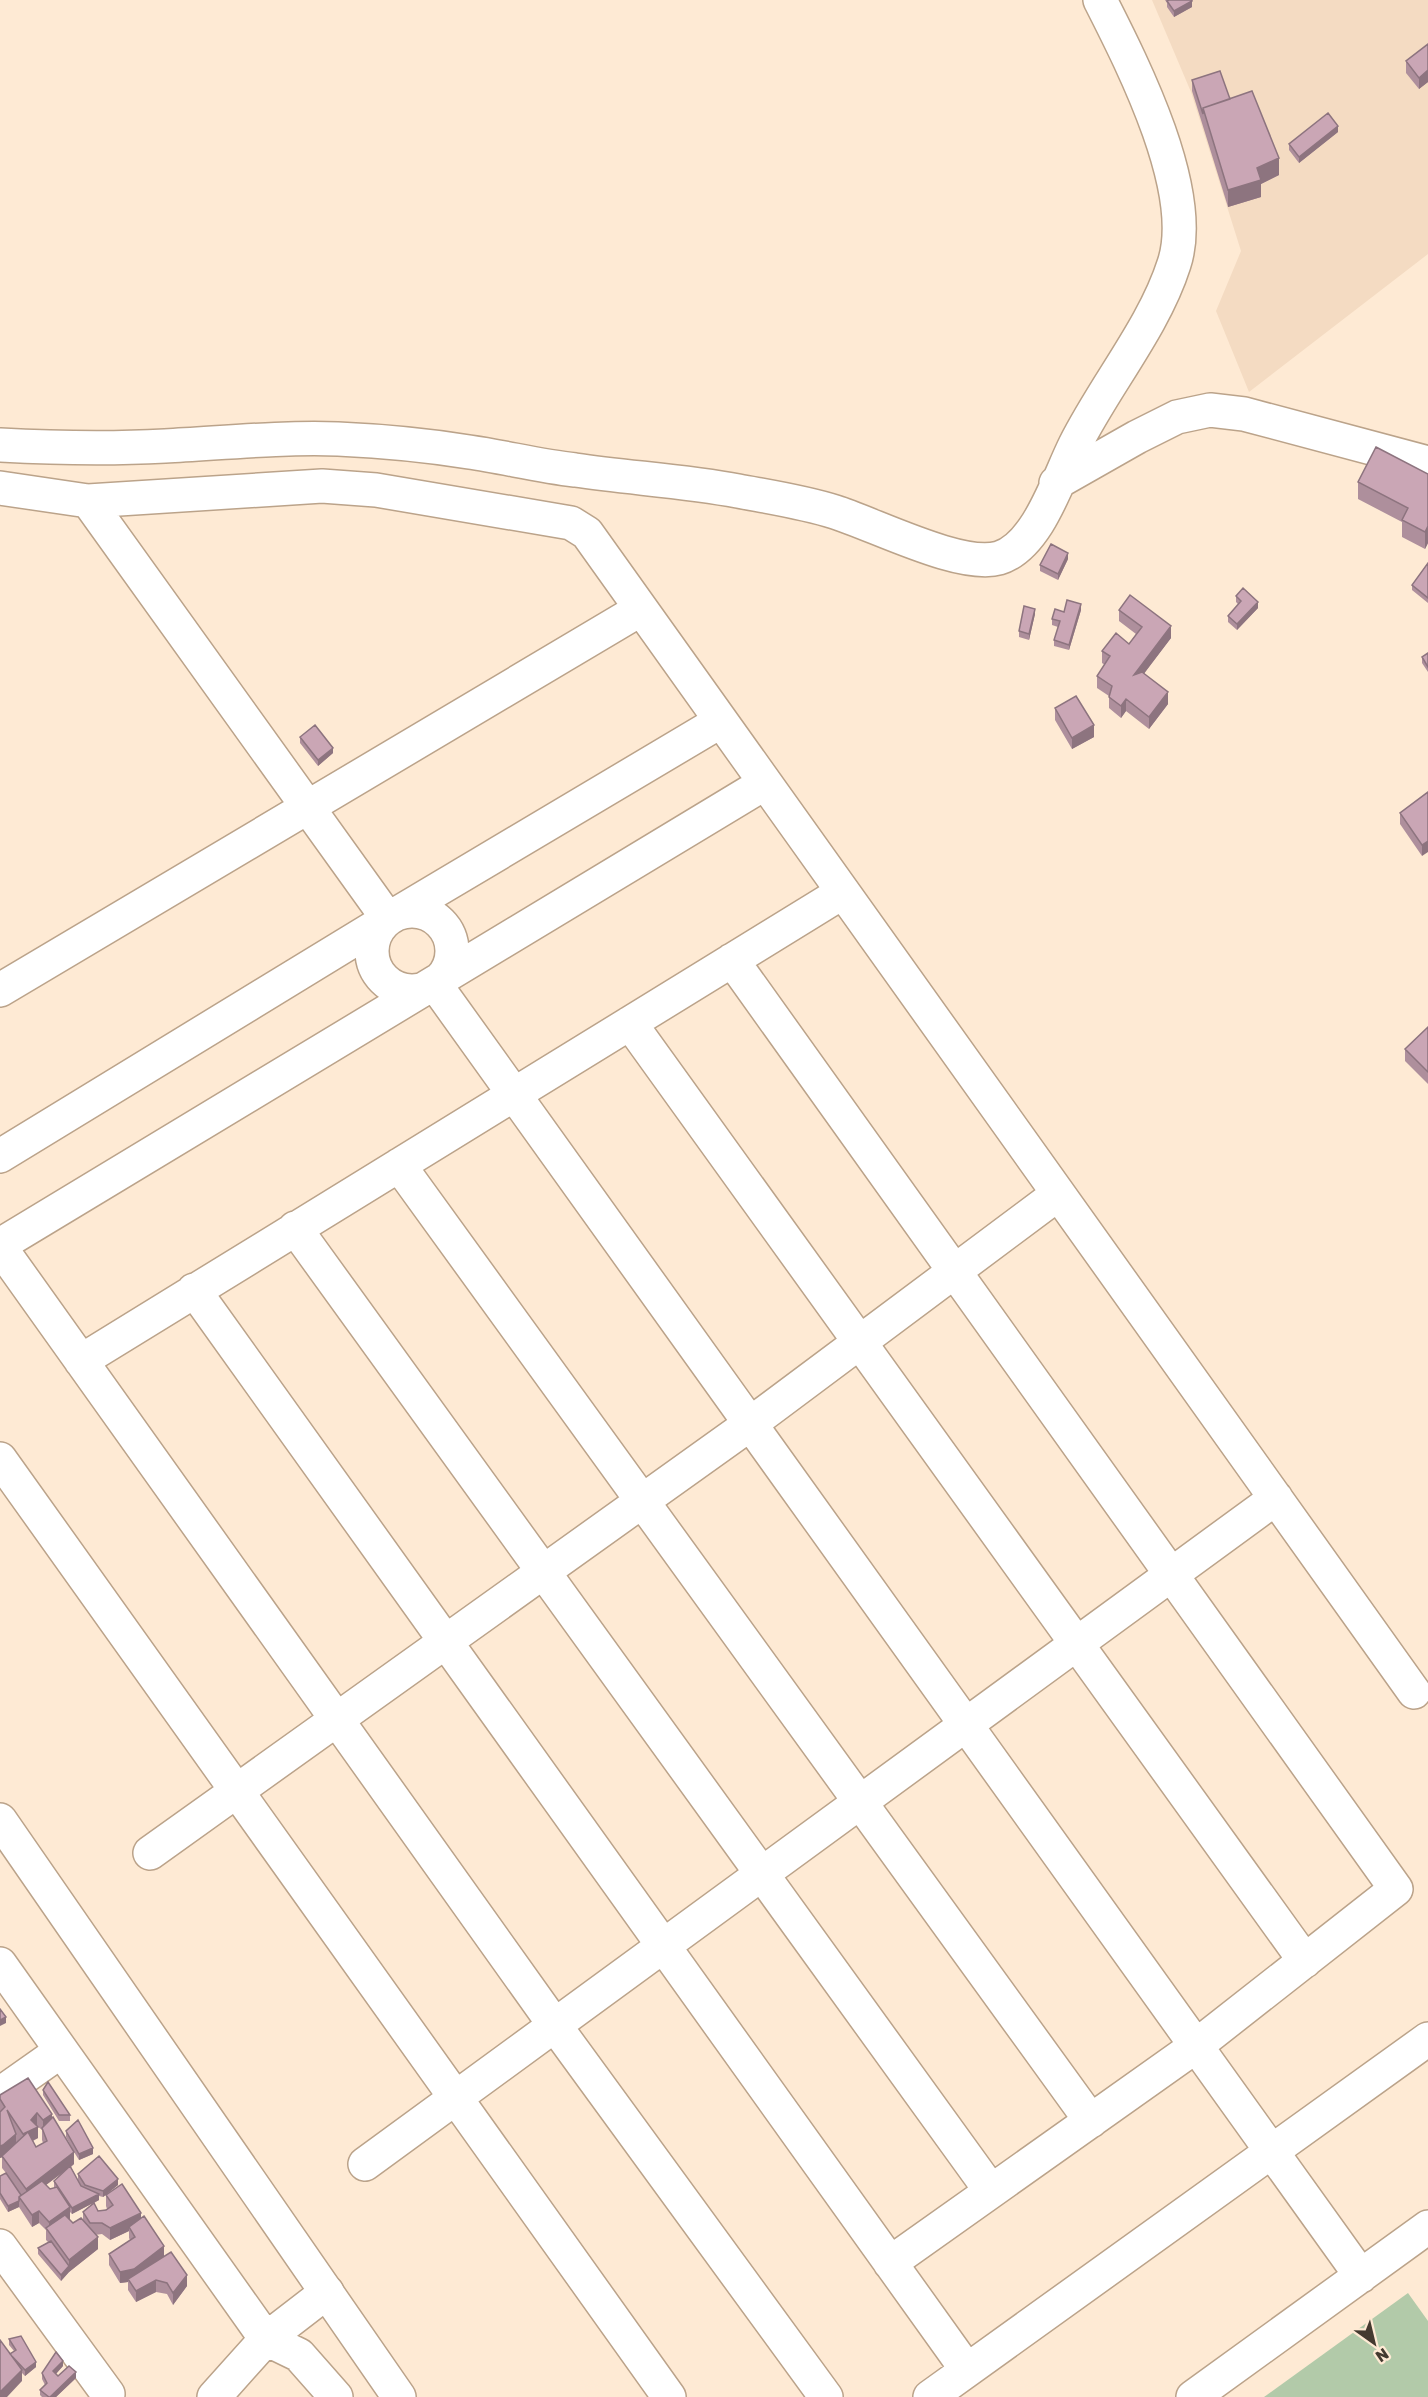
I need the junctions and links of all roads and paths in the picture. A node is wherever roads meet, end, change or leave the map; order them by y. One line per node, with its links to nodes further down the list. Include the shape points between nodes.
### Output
1 (1100, 0): 4 (street, via 1160,134 1180,211 1180,239 1160,296)
2 (0, 444): 4 (street, via 102,448 282,439 404,443 570,470 734,490 829,510 956,558 980,561 1010,554 1029,538)
3 (1428, 463): 4 (street, via 1244,414 1210,410 1177,417)
4 (1056, 483)
5 (0, 488): 6 (street)
6 (88, 501): 7 (street, via 322,486 376,490 571,523 587,533); 10 (street)
7 (641, 609): 8 (street); 10 (street)
8 (721, 721): 9 (street); 12 (street)
9 (765, 783): 11 (street); 14 (street)
10 (308, 807): 12 (street); 15 (street)
11 (843, 892): 13 (street); 20 (street)
12 (388, 919): 14 (street, via 373,942 372,955 384,980 408,991); 14 (street, via 412,911 436,918 445,928 451,958 444,976); 18 (street)
13 (732, 960): 16 (street); 23 (street)
14 (435, 984): 17 (street); 22 (street)
15 (0, 990)
16 (630, 1023): 17 (street); 25 (street)
17 (514, 1094): 19 (street); 27 (street)
18 (0, 1156)
19 (399, 1165): 21 (street); 30 (street)
20 (1058, 1194): 23 (street); 29 (street)
21 (294, 1228): 24 (street); 31 (street)
22 (0, 1246): 26 (street)
23 (955, 1271): 25 (street); 32 (street)
24 (194, 1290): 26 (street); 33 (street)
25 (860, 1342): 27 (street); 34 (street)
26 (81, 1361): 36 (street)
27 (750, 1424): 30 (street); 37 (street)
28 (0, 1459): 38 (street)
29 (1276, 1498): 32 (street); 35 (street)
30 (642, 1501): 31 (street); 39 (street)
31 (543, 1571): 33 (street); 42 (street)
32 (1172, 1575): 34 (street); 44 (street, via 1396,1889)
33 (445, 1640): 36 (street); 43 (street)
34 (1077, 1645): 37 (street); 44 (street)
35 (1414, 1692)
36 (336, 1718): 38 (street); 46 (street)
37 (967, 1726): 39 (street); 48 (street)
38 (238, 1791): 41 (street); 51 (street)
39 (861, 1803): 42 (street); 52 (street)
40 (0, 1820): 60 (street)
41 (150, 1853)
42 (763, 1875): 43 (street); 55 (street)
43 (664, 1947): 46 (street); 58 (street)
44 (1305, 1961): 48 (street)
45 (0, 1964): 49 (street)
46 (556, 2027): 51 (street); 68 (street)
47 (1428, 2039): 53 (street)
48 (1196, 2046): 52 (street); 53 (street)
49 (61, 2051): 50 (street); 61 (street)
50 (0, 2094)
51 (457, 2099): 54 (street); 67 (street)
52 (1091, 2121): 55 (street)
53 (1271, 2151): 59 (street); 62 (street)
54 (365, 2164)
55 (991, 2191): 58 (street)
56 (1424, 2240): 59 (street)
57 (0, 2246): 63 (street)
58 (890, 2263): 62 (street)
59 (1361, 2276): 70 (street)
60 (327, 2292): 61 (street); 66 (street)
61 (266, 2339): 64 (street); 65 (street, via 299,2355)
62 (967, 2370): 69 (street)
63 (108, 2394)
64 (214, 2397)
65 (336, 2397)
66 (399, 2397)
67 (669, 2397)
68 (826, 2397)
69 (930, 2397)
70 (1193, 2397)

